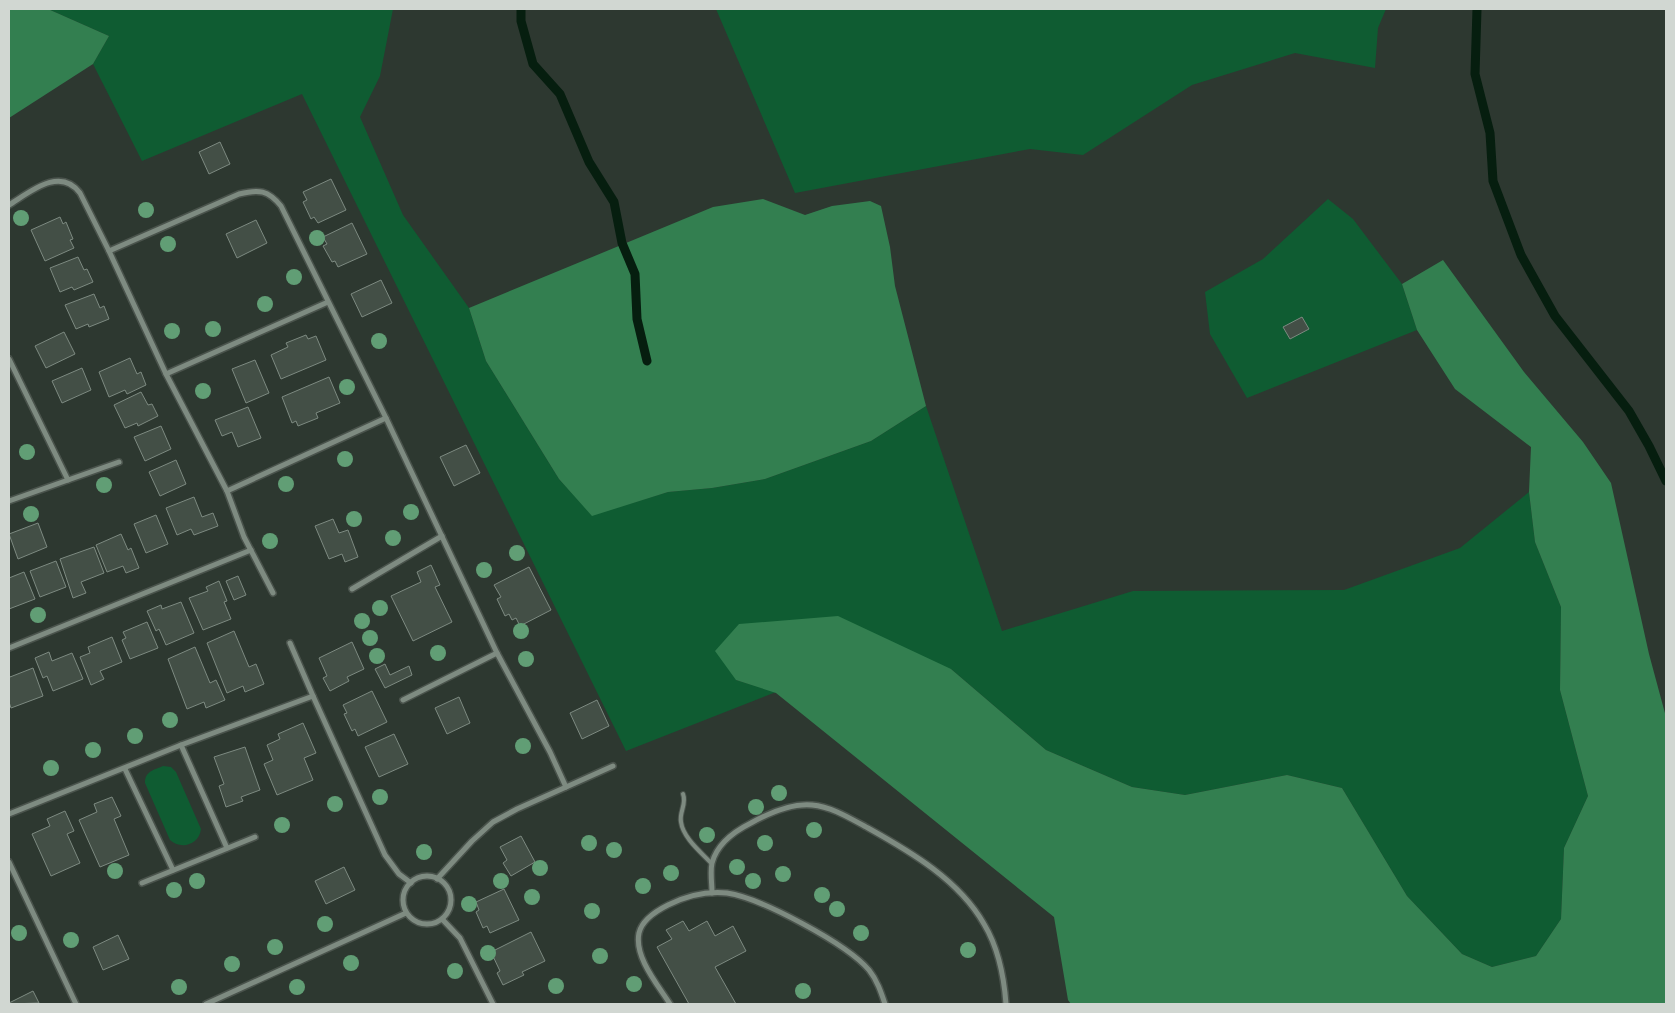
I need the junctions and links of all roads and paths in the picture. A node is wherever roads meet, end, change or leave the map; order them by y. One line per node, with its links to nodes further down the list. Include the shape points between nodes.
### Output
1 (9, 205): 2 (street, via 44,184 61,180 68,182 80,193)
2 (109, 251): 3 (street, via 239,194 264,192 281,206); 5 (street)
3 (328, 302): 5 (street); 6 (street)
4 (9, 359): 8 (street)
5 (166, 374): 9 (street)
6 (386, 418): 9 (street); 11 (street)
7 (119, 462): 8 (street)
8 (68, 480): 10 (street)
9 (227, 491): 12 (street)
10 (9, 501)
11 (442, 536): 13 (street); 17 (street)
12 (251, 550): 14 (street); 16 (street)
13 (352, 589)
14 (273, 593)
15 (290, 643): 18 (street)
16 (9, 648)
17 (497, 653): 19 (street); 23 (street)
18 (313, 696): 20 (street); 33 (street, via 386,855)
19 (403, 700)
20 (180, 746): 22 (street); 27 (street)
21 (613, 766): 23 (street)
22 (125, 768): 25 (street); 30 (street)
23 (566, 787): 31 (street, via 493,822)
24 (684, 794): 29 (lane, via 683,830)
25 (9, 814)
26 (255, 837): 27 (street)
27 (227, 848): 30 (street)
28 (9, 862): 37 (street)
29 (712, 864): 34 (street); 42 (street, via 725,841 741,828 777,811 812,805 844,815 918,858 969,902 994,943)
30 (173, 870): 32 (street)
31 (437, 879): 33 (street, via 419,878); 36 (street, via 450,893 451,902)
32 (142, 883)
33 (410, 883): 35 (street, via 403,897)
34 (712, 893): 40 (street, via 692,895 661,908 648,918 639,932 644,963 650,977); 41 (street, via 726,893 763,904 850,954 873,976)
35 (406, 913): 36 (street, via 423,924 433,924); 38 (street)
36 (442, 919): 39 (street, via 460,938)
37 (76, 1004)
38 (206, 1004)
39 (493, 1004)
40 (670, 1004)
41 (885, 1004)
42 (1006, 1004)

